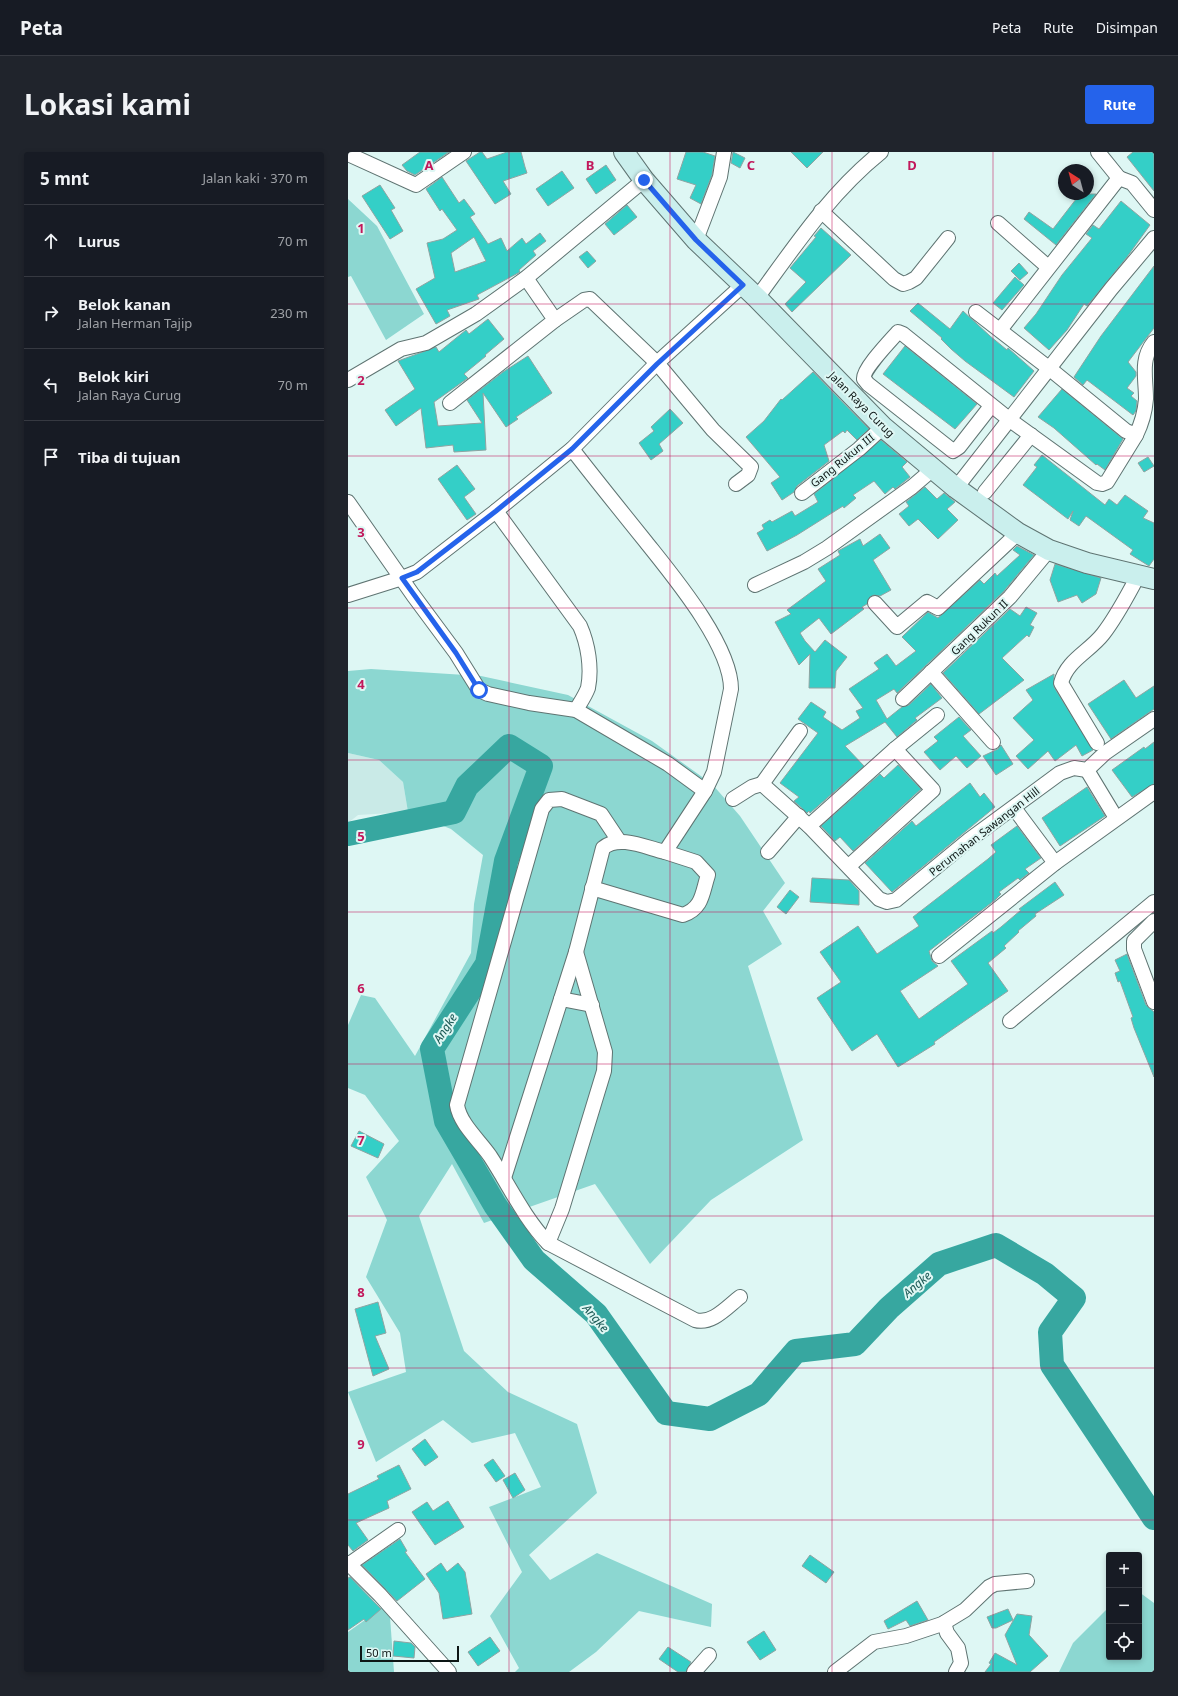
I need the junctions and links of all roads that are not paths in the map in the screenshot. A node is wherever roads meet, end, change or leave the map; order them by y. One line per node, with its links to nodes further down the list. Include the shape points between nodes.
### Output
1 (464, 152): 6 (street, via 416,185)
2 (624, 152): 8 (main road, Jalan Raya Curug)
3 (724, 152): 14 (street, via 720,177)
4 (881, 152): 10 (street, via 848,181)
5 (1098, 152): 7 (street)
6 (348, 154)
7 (1119, 178): 9 (street, via 1132,183); 15 (street)
8 (644, 180): 14 (main road, Jalan Raya Curug); 16 (street)
9 (1154, 210)
10 (821, 211): 12 (street, via 894,280 903,284 916,278); 17 (street)
11 (998, 223): 15 (street)
12 (948, 238)
13 (1154, 238): 23 (street)
14 (696, 240): 17 (main road, Jalan Raya Curug)
15 (1048, 267): 20 (street)
16 (526, 278): 19 (street); 24 (street, via 476,314 426,343 401,349)
17 (750, 292): 22 (street); 28 (main road, Jalan Raya Curug)
18 (976, 312): 20 (street)
19 (555, 320): 22 (street, via 584,300 590,299); 25 (street)
20 (1000, 330): 23 (street)
21 (1154, 342): 30 (street, via 1144,363 1144,412)
22 (657, 364): 31 (street); 33 (street, via 713,430 751,467 748,475)
23 (1050, 369): 27 (street); 30 (street, via 1126,431)
24 (348, 380)
25 (450, 403)
26 (991, 406): 26 (street, via 908,337 898,332 865,374 864,379 868,384 953,451); 27 (street)
27 (1010, 420): 29 (street); 34 (street)
28 (883, 427): 32 (main road, Jalan Raya Curug); 36 (street, Gang Rukun III)
29 (1030, 435): 30 (street, via 1102,484 1107,482); 35 (street)
30 (1136, 435)
31 (572, 449): 38 (street); 57 (street, via 688,596 727,664 731,676 731,689 714,772)
32 (933, 469): 34 (main road, Jalan Raya Curug); 43 (street, via 827,548 804,562)
33 (736, 484)
34 (956, 488): 39 (main road, Jalan Raya Curug)
35 (985, 492)
36 (802, 493)
37 (348, 502): 41 (street)
38 (496, 511): 41 (street, via 417,572); 48 (street, via 580,626 586,641 588,687)
39 (1018, 533): 40 (main road, Jalan Raya Curug); 45 (street, via 938,608 927,602 897,627)
40 (1049, 550): 42 (main road, Jalan Raya Curug, via 1087,564); 46 (street, Gang Rukun II, via 1010,597)
41 (402, 578): 44 (street); 48 (street, via 456,653 479,690 529,703)
42 (1146, 578): 53 (street, via 1102,635 1063,674 1061,683)
43 (755, 584)
44 (348, 595)
45 (875, 603)
46 (932, 672): 47 (street, Gang Rukun II); 52 (street)
47 (903, 699)
48 (576, 710): 57 (street, via 668,764)
49 (937, 715): 54 (street)
50 (1154, 719): 55 (street, via 1105,753)
51 (800, 731): 56 (street)
52 (993, 742)
53 (1097, 743)
54 (895, 749): 63 (street); 68 (street, via 933,790)
55 (1087, 770): 60 (street, Perumahan Sawangan Hill, via 1074,768 1060,773); 62 (street)
56 (762, 784): 59 (street, via 752,787); 61 (street, Perumahan Sawangan Hill)
57 (705, 791): 65 (street)
58 (1154, 792): 62 (street)
59 (733, 800)
60 (1014, 808): 67 (street); 68 (street, Perumahan Sawangan Hill, via 969,840 896,900 886,902 880,899)
61 (798, 816): 63 (street, Perumahan Sawangan Hill); 66 (street)
62 (1116, 818): 67 (street)
63 (810, 826): 68 (street, Perumahan Sawangan Hill)
64 (619, 841): 65 (street); 69 (street, via 607,844 603,848); 78 (street, via 601,814 562,799 549,800 542,809 457,1105 459,1114)
65 (665, 852): 69 (street, via 696,862 708,875 699,905 692,912 683,915)
66 (768, 852)
67 (1055, 863): 73 (street)
68 (849, 866)
69 (592, 888): 72 (street)
70 (1154, 902): 77 (street)
71 (1154, 921): 75 (street, via 1134,941 1134,949)
72 (576, 952): 74 (street); 76 (street)
73 (939, 956)
74 (561, 999): 76 (street); 78 (street)
75 (1154, 1002)
76 (592, 1005): 79 (street, via 606,1052 604,1071 562,1209)
77 (1010, 1021)
78 (504, 1178): 79 (street, via 532,1226)
79 (548, 1243): 80 (street, via 695,1320 704,1322 712,1319)
80 (740, 1298)
81 (398, 1530): 82 (street)
82 (348, 1564): 86 (street, via 380,1595)
83 (1027, 1582): 84 (street, via 989,1586 965,1610)
84 (944, 1623): 88 (street, via 906,1636 874,1642); 89 (street, via 947,1633 958,1648 961,1663)
85 (709, 1655): 87 (street)
86 (449, 1672)
87 (694, 1672)
88 (835, 1672)
89 (956, 1672)

